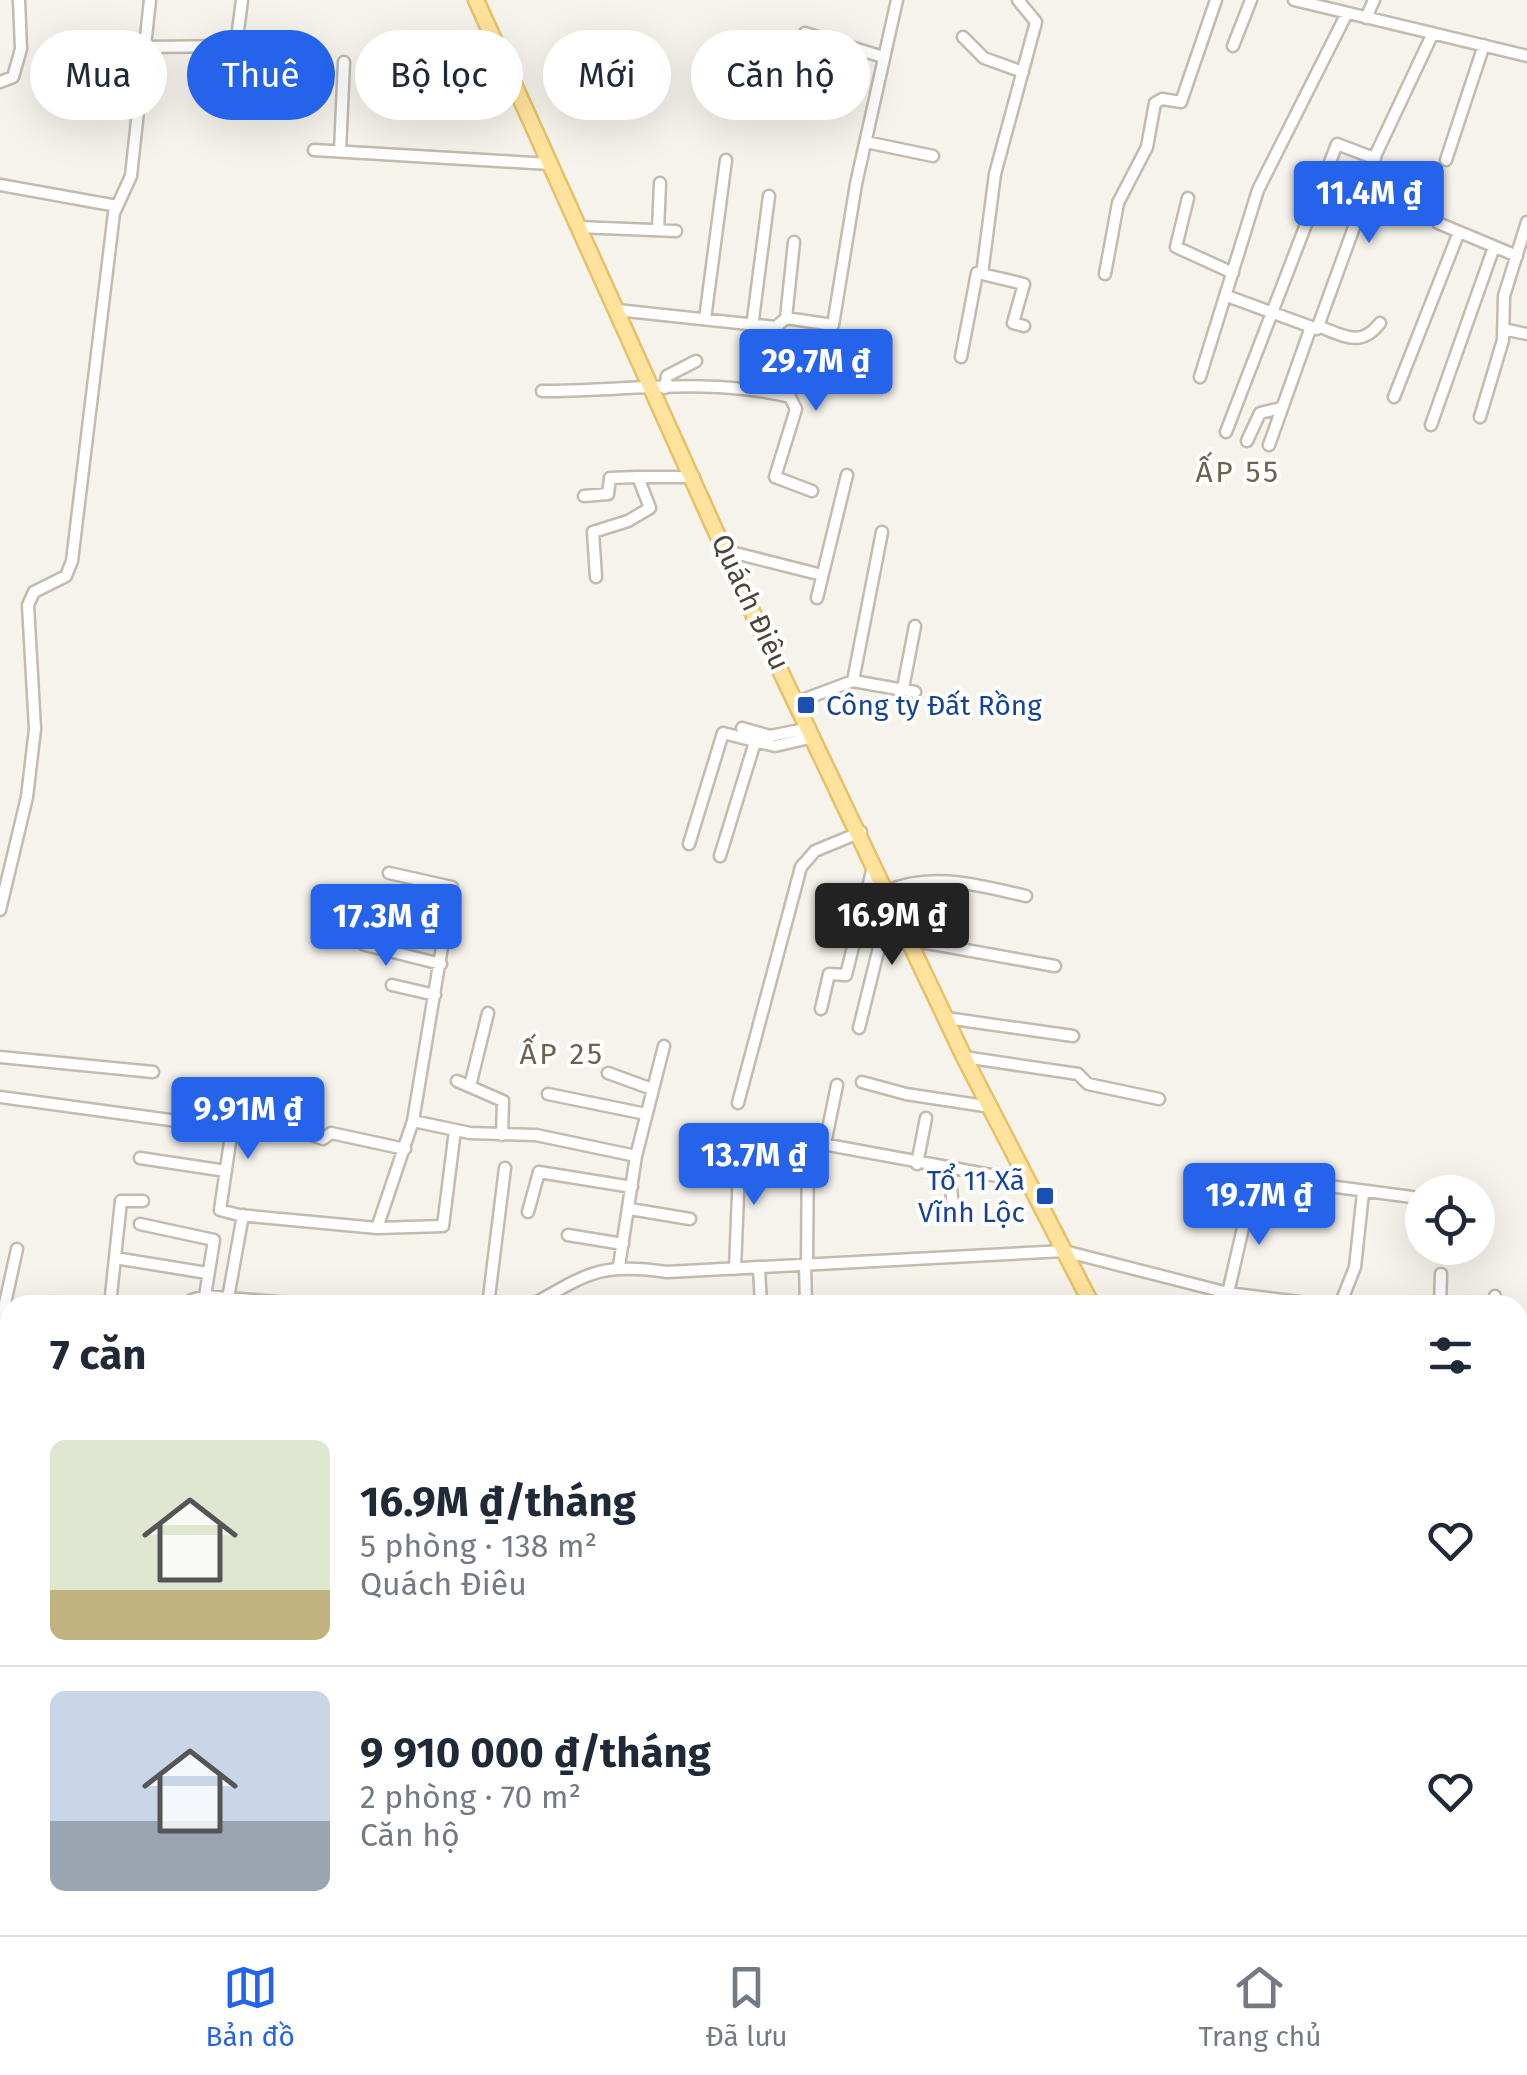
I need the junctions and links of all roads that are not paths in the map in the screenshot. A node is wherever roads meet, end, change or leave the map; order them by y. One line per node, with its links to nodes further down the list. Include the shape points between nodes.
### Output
1 (19, 0): 24 (street, via 20,64)
2 (150, 0): 13 (street)
3 (242, 0): 14 (street)
4 (476, 0): 33 (main road, Quách Điêu)
5 (897, 0): 21 (street)
6 (1018, 0): 23 (street, via 1036,22)
7 (1216, 0): 50 (street, via 1181,102 1154,103 1147,147 1118,204)
8 (1250, 0): 17 (street)
9 (1294, 0): 11 (street)
10 (1374, 0): 12 (street)
11 (1347, 14): 12 (street); 48 (street, via 1258,190)
12 (1366, 18): 15 (street)
13 (147, 30)
14 (238, 30)
15 (1432, 33): 18 (street); 30 (street)
16 (963, 37): 23 (street, via 984,58)
17 (1233, 46)
18 (1484, 46): 20 (street); 32 (street)
19 (870, 53): 21 (street)
20 (1527, 56)
21 (883, 57): 26 (street)
22 (344, 62): 28 (street)
23 (1023, 72): 49 (street, via 995,174)
24 (0, 82)
25 (137, 120): 38 (street, via 131,176)
26 (866, 142): 29 (street); 54 (street, via 833,325)
27 (314, 150): 28 (street)
28 (340, 152): 33 (street)
29 (934, 156)
30 (1374, 158): 53 (street, via 1337,144); 58 (street, via 1366,197)
31 (726, 160): 55 (street)
32 (1446, 160)
33 (550, 164): 41 (main road, Quách Điêu)
34 (660, 182): 42 (street)
35 (0, 185): 38 (street)
36 (770, 196): 59 (street)
37 (1188, 198): 48 (street, via 1176,247)
38 (117, 206): 97 (street, via 72,562 66,576 34,592 28,605 35,729 27,797)
39 (1527, 222): 47 (street)
40 (1438, 223): 44 (street)
41 (578, 227): 42 (street); 52 (main road, Quách Điêu)
42 (658, 230): 43 (street)
43 (676, 230)
44 (1460, 232): 46 (street); 67 (street)
45 (794, 242): 54 (street)
46 (1494, 247): 47 (street); 70 (street)
47 (1517, 256): 60 (street, via 1504,296)
48 (1233, 273): 51 (street)
49 (982, 274): 57 (street, via 1024,284 1012,324); 62 (street, via 976,273)
50 (1104, 274)
51 (1227, 296): 53 (street); 64 (street)
52 (617, 310): 55 (street); 65 (main road, Quách Điêu)
53 (1270, 312): 58 (street); 71 (street)
54 (786, 318): 59 (street, via 776,327)
55 (705, 319): 59 (street)
56 (1380, 323): 58 (street, via 1356,340)
57 (1024, 326)
58 (1314, 326): 68 (street)
59 (752, 327)
60 (1503, 330): 61 (street); 69 (street)
61 (1527, 334)
62 (960, 358)
63 (696, 361): 65 (street)
64 (1200, 376)
65 (659, 388): 66 (street); 76 (main road, Quách Điêu); 77 (street, via 763,390 792,398 796,409 776,478)
66 (542, 391)
67 (1394, 398)
68 (1281, 408): 72 (street, via 1260,413); 73 (street)
69 (1480, 416)
70 (1431, 424)
71 (1226, 432)
72 (1248, 441)
73 (1269, 444)
74 (846, 475): 81 (street)
75 (638, 477): 76 (street); 78 (street, via 610,478 608,494); 82 (street, via 650,508 592,532)
76 (694, 477): 80 (main road, Quách Điêu)
77 (812, 491)
78 (584, 496)
79 (882, 532): 85 (street)
80 (727, 551): 81 (street); 86 (main road, Quách Điêu)
81 (822, 575): 83 (street)
82 (596, 577)
83 (816, 598)
84 (915, 626): 85 (street, via 909,690)
85 (853, 681): 86 (street)
86 (797, 702): 88 (main road, Quách Điêu)
87 (742, 728): 88 (street, via 770,736)
88 (812, 732): 89 (street, via 775,746); 90 (main road, Quách Điêu)
89 (755, 742): 91 (street, via 722,733); 92 (street)
90 (861, 832): 93 (main road, Quách Điêu); 123 (street, via 815,851 801,866)
91 (689, 844)
92 (720, 856)
93 (875, 864): 95 (main road, Quách Điêu); 104 (street, via 846,975 829,974)
94 (390, 874): 100 (street, via 452,887)
95 (889, 895): 96 (street, via 923,881); 99 (main road, Quách Điêu); 107 (street)
96 (1026, 896)
97 (0, 910)
98 (350, 935): 100 (street)
99 (910, 940): 101 (street); 106 (main road, Quách Điêu)
100 (441, 964): 103 (street)
101 (1056, 966)
102 (392, 985): 103 (street)
103 (435, 995): 128 (street)
104 (821, 1009)
105 (488, 1013): 117 (street)
106 (946, 1018): 108 (street); 110 (main road, Quách Điêu)
107 (859, 1028)
108 (1073, 1036)
109 (664, 1046): 118 (street)
110 (964, 1057): 122 (street, via 1078,1074 1088,1084); 124 (main road, Quách Điêu)
111 (0, 1058): 112 (street)
112 (153, 1072)
113 (608, 1073): 118 (street)
114 (456, 1082): 117 (street)
115 (862, 1082): 124 (street)
116 (836, 1085): 135 (street)
117 (470, 1086): 131 (street, via 503,1100)
118 (652, 1089): 126 (street)
119 (548, 1094): 126 (street)
120 (210, 1096): 125 (street)
121 (0, 1097): 132 (street, via 192,1123)
122 (1159, 1099)
123 (738, 1103)
124 (991, 1107): 143 (main road, Quách Điêu)
125 (235, 1108): 132 (street); 136 (street, via 323,1138 331,1133)
126 (646, 1114): 137 (street)
127 (926, 1118): 139 (street)
128 (412, 1121): 129 (street); 136 (street)
129 (455, 1130): 131 (street); 156 (street, via 442,1226)
130 (762, 1133): 133 (street)
131 (502, 1135): 137 (street, via 536,1134)
132 (232, 1136): 142 (street)
133 (808, 1140): 135 (street); 162 (street)
134 (740, 1144): 165 (street)
135 (825, 1144): 139 (street)
136 (405, 1149): 156 (street)
137 (636, 1156): 145 (street)
138 (140, 1158): 142 (street)
139 (918, 1164): 141 (street)
140 (505, 1168): 173 (street)
141 (949, 1169): 143 (street); 150 (street)
142 (226, 1172): 153 (street, via 220,1210)
143 (1030, 1182): 160 (main road, Quách Điêu)
144 (1322, 1185): 147 (street)
145 (632, 1187): 151 (street); 152 (street, via 540,1172)
146 (1251, 1193): 168 (street)
147 (1363, 1193): 148 (street); 179 (street)
148 (1405, 1197)
149 (143, 1201): 161 (street, via 121,1201)
150 (952, 1207)
151 (630, 1209): 154 (street); 158 (street)
152 (528, 1212)
153 (243, 1215): 156 (street); 172 (street)
154 (690, 1219)
155 (140, 1224): 166 (street, via 214,1240)
156 (376, 1228)
157 (568, 1234): 158 (street)
158 (623, 1244): 163 (street)
159 (18, 1250): 169 (street)
160 (1064, 1250): 162 (street); 168 (street); 177 (main road, Quách Điêu)
161 (115, 1258): 166 (street); 170 (street)
162 (806, 1265): 164 (street); 176 (street)
163 (619, 1266): 165 (street); 174 (street)
164 (759, 1268): 165 (street); 175 (street)
165 (735, 1269)
166 (207, 1274): 171 (street)
167 (1440, 1274): 180 (street)
168 (1228, 1293): 178 (street)
169 (7, 1295)
170 (111, 1295)
171 (205, 1295)
172 (229, 1295)
173 (489, 1295)
174 (552, 1295)
175 (760, 1295)
176 (806, 1295)
177 (1087, 1295)
178 (1244, 1295)
179 (1347, 1295)
180 (1440, 1295)

